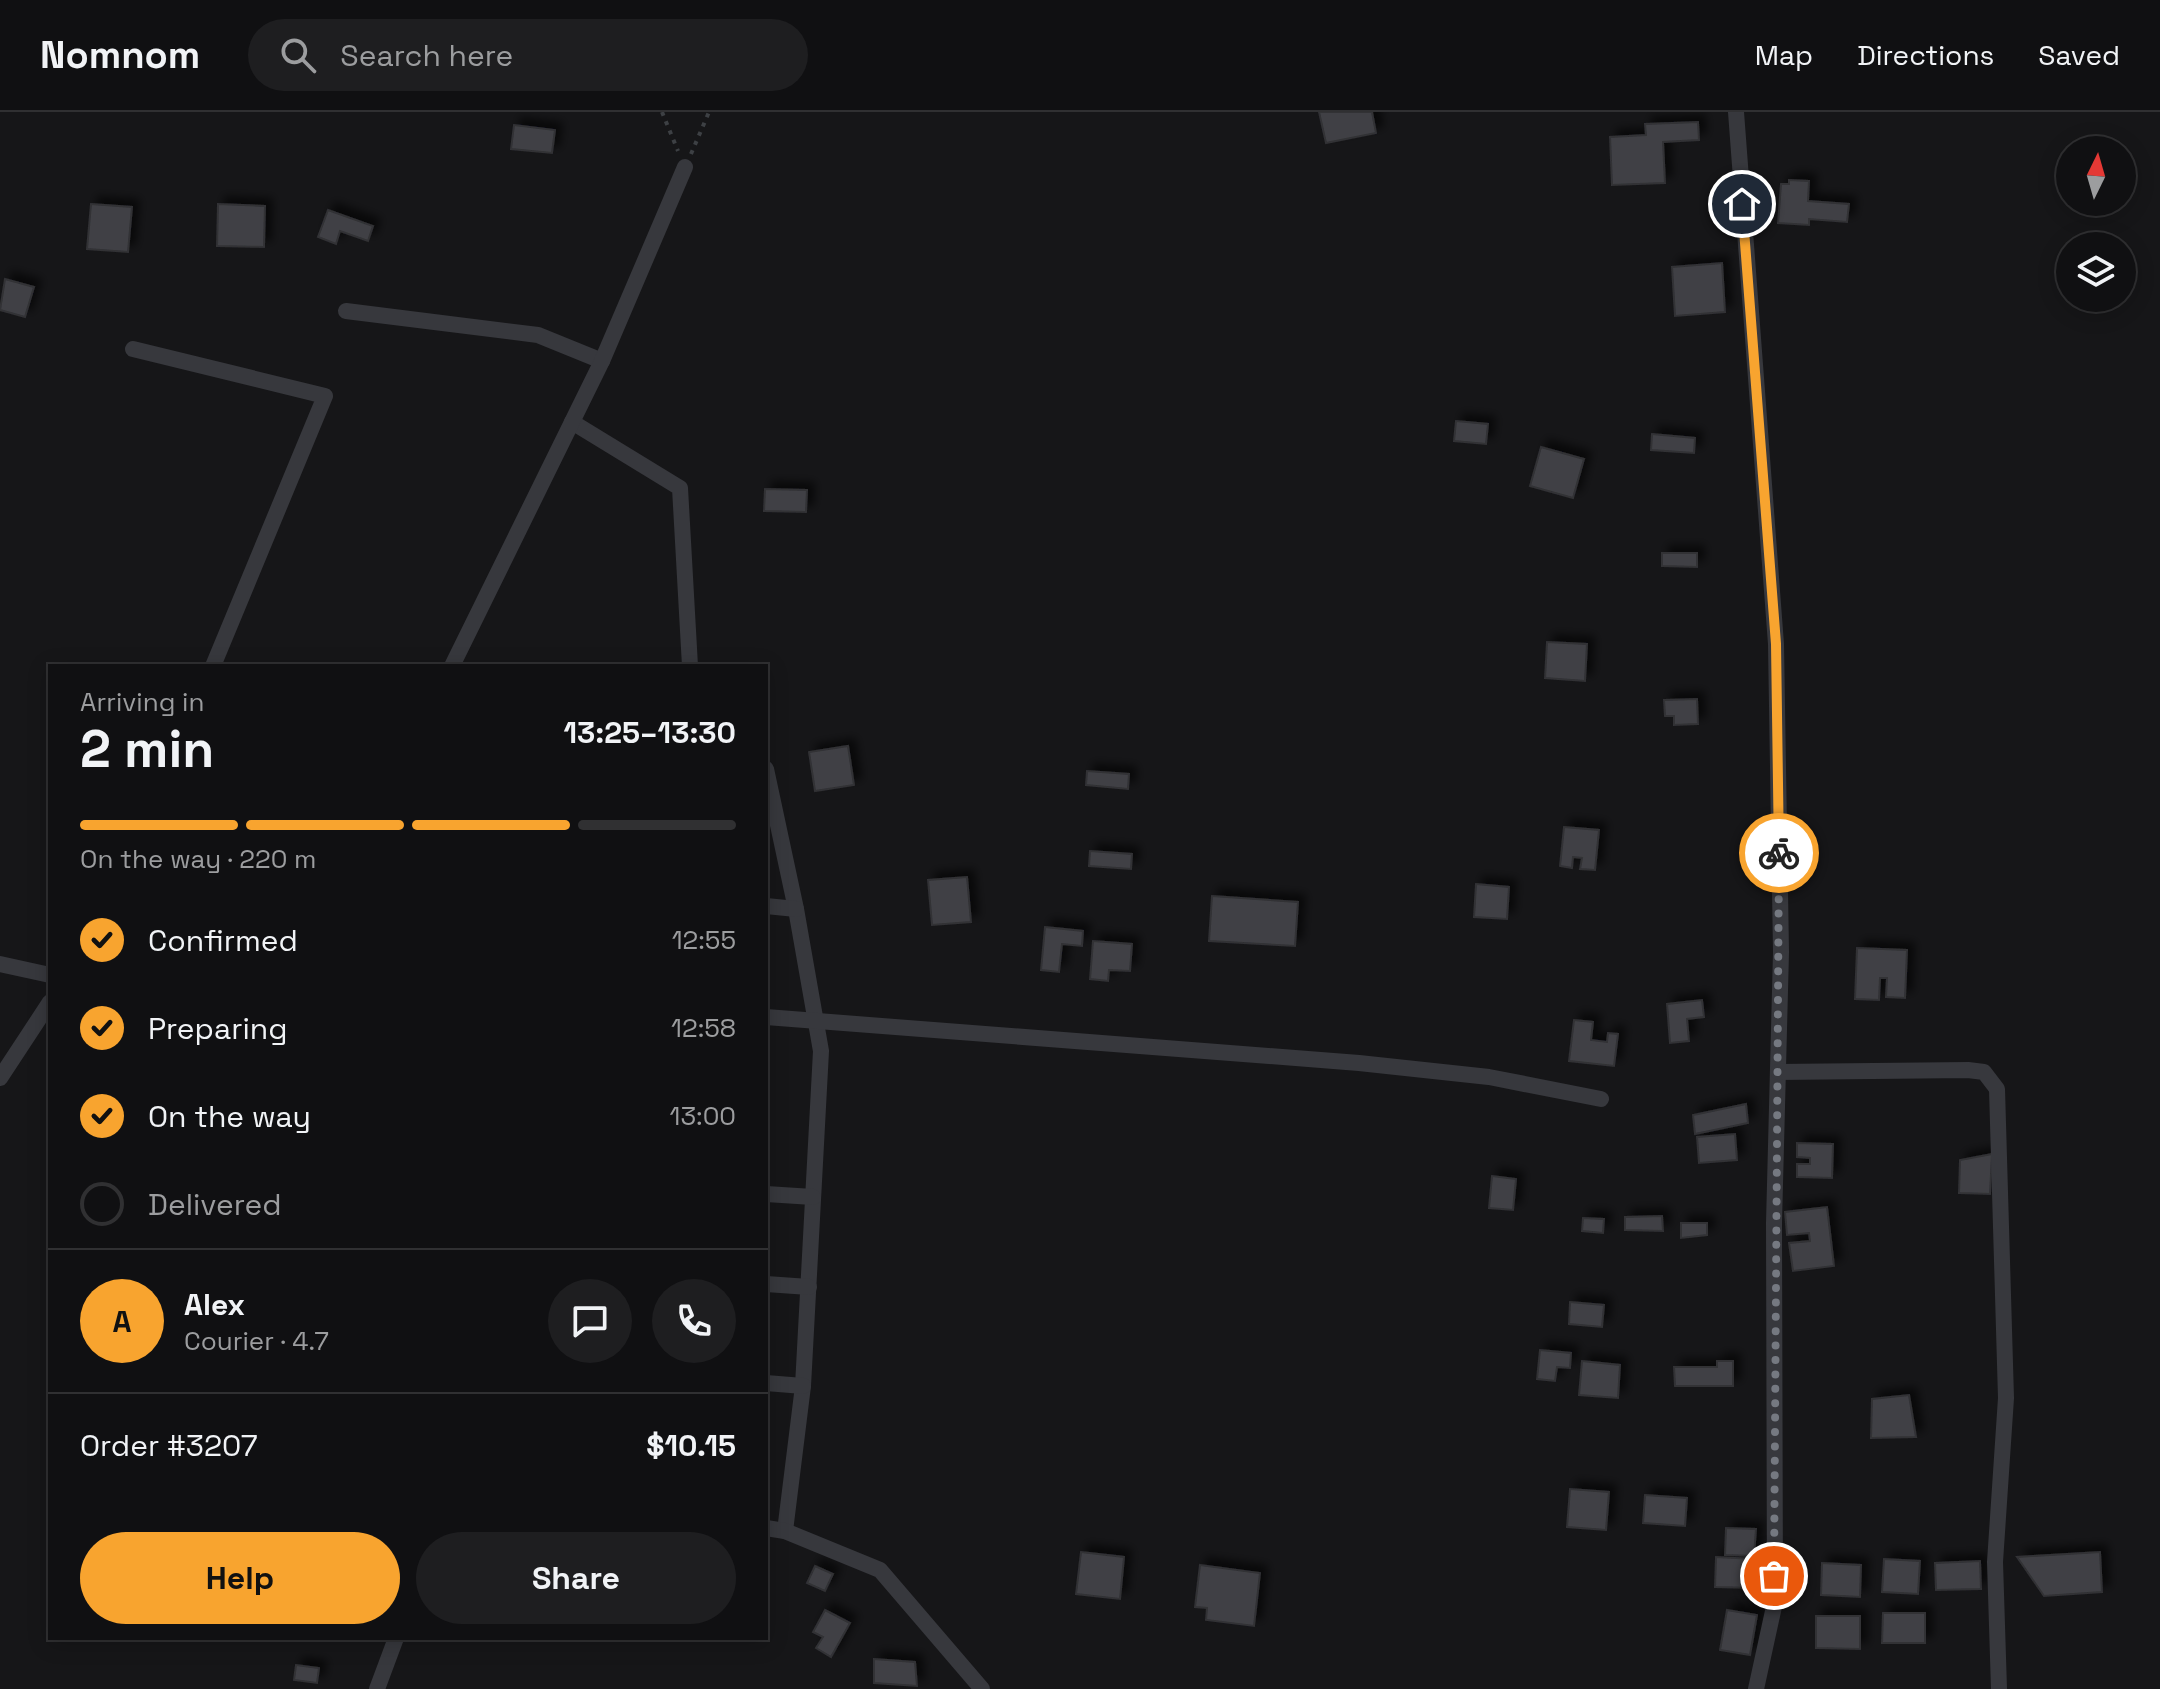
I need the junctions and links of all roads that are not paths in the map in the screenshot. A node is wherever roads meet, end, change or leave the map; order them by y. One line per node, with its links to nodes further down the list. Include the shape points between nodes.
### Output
1 (1736, 112): 19 (street, via 1776,644)
2 (685, 167): 5 (street)
3 (346, 311): 5 (street, via 538,335)
4 (133, 349): 7 (street, via 325,396)
5 (602, 361): 6 (street)
6 (572, 422): 8 (street); 9 (street, via 680,488)
7 (214, 664)
8 (453, 664)
9 (690, 664)
10 (768, 778): 12 (street)
11 (768, 906): 12 (street)
12 (796, 909): 17 (street)
13 (0, 964): 14 (street)
14 (48, 975)
15 (48, 1005): 18 (street)
16 (768, 1017): 17 (street)
17 (816, 1020): 20 (street, via 1359,1063 1489,1077); 22 (street, via 821,1051)
18 (2, 1071)
19 (1778, 1072): 32 (street, via 1775,1602); 33 (street, via 1976,1071 1984,1072 1997,1089 2006,1398 1995,1562)
20 (1601, 1099)
21 (768, 1194): 22 (street)
22 (813, 1197): 24 (street)
23 (768, 1284): 24 (street)
24 (809, 1287): 26 (street)
25 (768, 1383): 26 (street)
26 (803, 1386): 28 (street)
27 (768, 1528): 28 (street)
28 (785, 1531): 31 (street, via 880,1570)
29 (395, 1640): 30 (street)
30 (377, 1689)
31 (982, 1689)
32 (1756, 1689)
33 (1999, 1689)

